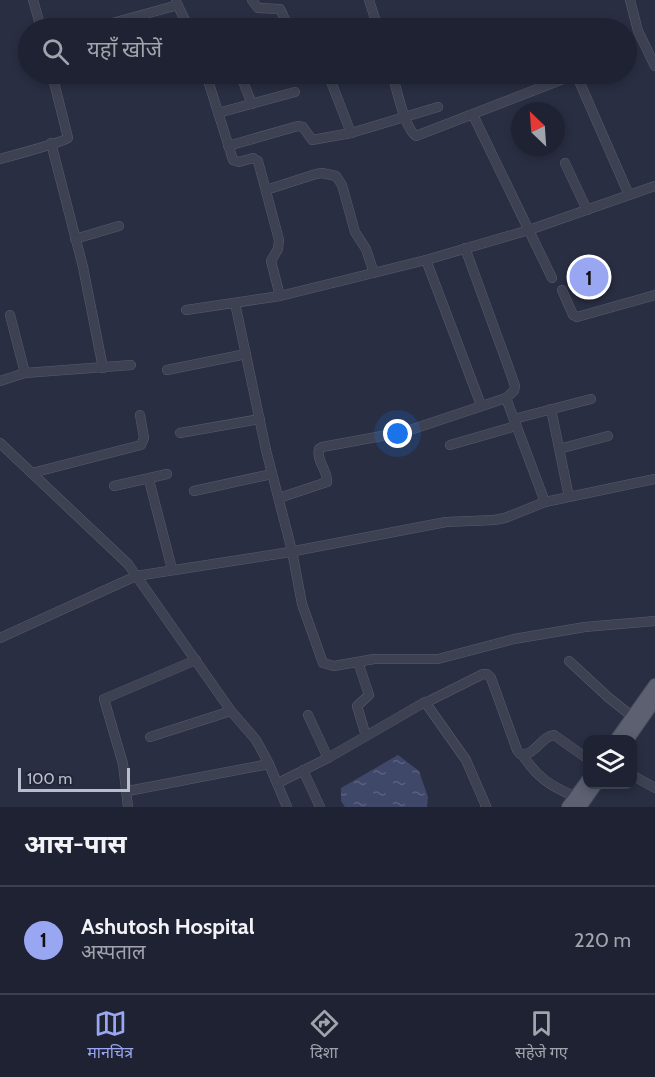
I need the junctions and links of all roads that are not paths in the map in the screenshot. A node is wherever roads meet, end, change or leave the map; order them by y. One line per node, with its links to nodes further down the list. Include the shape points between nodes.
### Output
1 (33, 0): 6 (street)
2 (252, 0): 9 (street, via 258,8 280,9)
3 (630, 0): 11 (street)
4 (372, 1): 10 (street)
5 (177, 3): 7 (street); 8 (street)
6 (38, 18)
7 (127, 18)
8 (184, 18)
9 (284, 18)
10 (376, 18)
11 (635, 18)
12 (637, 27): 13 (street)
13 (655, 66)
14 (54, 84): 28 (street, via 68,138)
15 (209, 84): 24 (street)
16 (244, 84): 22 (street)
17 (332, 84): 27 (street)
18 (395, 84): 26 (street)
19 (551, 84): 25 (street)
20 (580, 84): 34 (street)
21 (295, 92): 22 (street)
22 (252, 104): 24 (street)
23 (438, 107): 26 (street)
24 (218, 113): 29 (street)
25 (473, 116): 26 (street, via 416,136); 37 (street)
26 (405, 117): 27 (street)
27 (351, 133): 29 (street, via 312,140 301,125)
28 (51, 143): 30 (street); 38 (street)
29 (228, 146): 33 (street, via 235,162 255,158)
30 (0, 159)
31 (565, 163): 35 (street)
32 (655, 186): 34 (street)
33 (266, 190): 41 (street, via 316,174 336,176); 45 (street, via 279,240 271,261)
34 (629, 195): 35 (street)
35 (587, 210): 37 (street)
36 (119, 226): 38 (street)
37 (529, 230): 39 (street); 42 (street)
38 (75, 239): 51 (street)
39 (465, 248): 40 (street); 55 (street, via 515,386)
40 (426, 260): 41 (street); 57 (street)
41 (374, 273): 45 (street)
42 (552, 278)
43 (562, 290): 44 (street, via 577,317)
44 (655, 295)
45 (280, 296): 46 (street)
46 (235, 303): 47 (street); 49 (street)
47 (186, 310)
48 (10, 315): 53 (street)
49 (246, 354): 52 (street); 60 (street)
50 (131, 365): 51 (street)
51 (103, 368): 53 (street)
52 (167, 370)
53 (25, 373): 54 (street)
54 (0, 381)
55 (506, 398): 57 (street); 61 (street)
56 (591, 399): 58 (street)
57 (482, 405): 75 (street, via 404,432 322,447 318,455 327,483)
58 (551, 409): 61 (street); 66 (street)
59 (140, 415): 67 (street, via 144,438 141,444)
60 (260, 419): 62 (street); 69 (street)
61 (515, 422): 65 (street); 76 (street)
62 (180, 433)
63 (608, 436): 66 (street)
64 (0, 442): 67 (street)
65 (450, 444)
66 (559, 449): 74 (street)
67 (32, 473): 79 (street)
68 (167, 474): 71 (street)
69 (272, 474): 73 (street); 75 (street)
70 (655, 479): 74 (street)
71 (149, 480): 72 (street); 78 (street)
72 (114, 486)
73 (194, 491)
74 (569, 497): 76 (street)
75 (279, 498): 77 (street)
76 (545, 502): 77 (street, via 505,518 446,522)
77 (292, 552): 78 (street); 84 (street, via 302,604 323,663 334,666)
78 (172, 569): 79 (street)
79 (136, 576): 81 (street); 82 (street)
80 (655, 621): 84 (street, via 514,639 446,658 374,658)
81 (0, 638)
82 (196, 660): 88 (street); 105 (street, via 104,699)
83 (569, 661): 90 (street)
84 (358, 662): 93 (street, via 369,695 357,709)
85 (655, 685): 90 (main road)
86 (655, 700): 92 (main road)
87 (425, 703): 93 (street); 95 (street, via 487,674); 110 (street, via 466,760)
88 (231, 711): 94 (street); 98 (street, via 256,740)
89 (308, 714): 97 (street)
90 (633, 717): 91 (main road)
91 (620, 735)
92 (630, 735)
93 (366, 736): 97 (street)
94 (150, 737)
95 (522, 754): 96 (street, via 531,753 547,736 554,735); 106 (street, via 531,769)
96 (583, 755)
97 (328, 758): 99 (street)
98 (269, 764): 101 (street); 105 (street)
99 (303, 770): 101 (street); 109 (street)
100 (637, 777): 102 (street)
101 (278, 783): 108 (street)
102 (655, 788)
103 (583, 789): 106 (main road)
104 (591, 789): 106 (main road)
105 (128, 792): 107 (street)
106 (575, 804)
107 (128, 807)
108 (287, 807)
109 (320, 807)
110 (485, 807)

